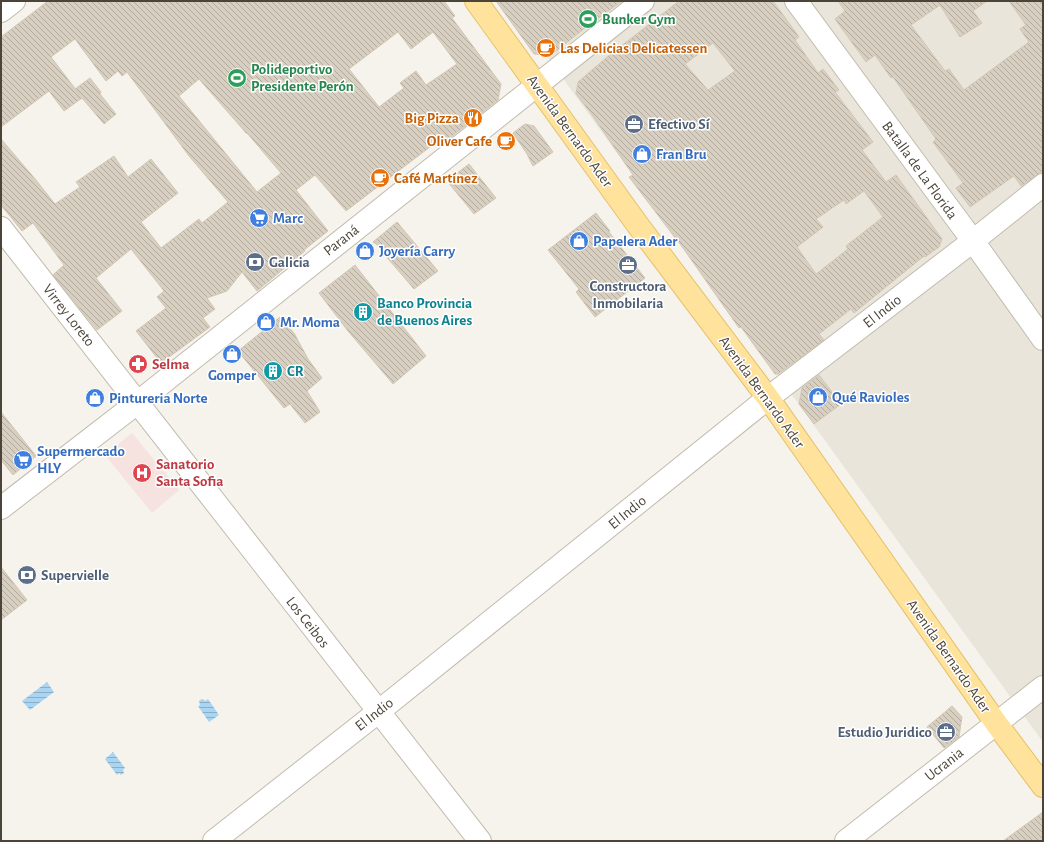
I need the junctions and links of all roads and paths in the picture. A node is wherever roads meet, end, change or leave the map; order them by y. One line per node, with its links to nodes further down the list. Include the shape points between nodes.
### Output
1 (14, 1): 5 (street)
2 (476, 1): 6 (main road, Avenida Bernardo Ader)
3 (643, 1): 6 (street, Paraná)
4 (796, 1): 9 (street, Batalla de La Florida)
5 (1, 12)
6 (536, 85): 11 (main road, Avenida Bernardo Ader); 12 (street, Paraná)
7 (1043, 185): 9 (street, El Indio)
8 (1, 228): 12 (street, Virrey Loreto)
9 (973, 241): 10 (street, Batalla de La Florida); 11 (street, El Indio)
10 (1043, 339)
11 (768, 398): 15 (street, El Indio); 16 (main road, Avenida Bernardo Ader)
12 (137, 403): 13 (street, Paraná); 15 (street, Los Ceibos)
13 (1, 508)
14 (1043, 687): 16 (street, Ucrania)
15 (378, 712): 18 (street, El Indio); 19 (street, Los Ceibos)
16 (996, 723): 17 (main road, Avenida Bernardo Ader); 20 (street, Ucrania)
17 (1043, 786)
18 (214, 841)
19 (480, 841)
20 (846, 841)

